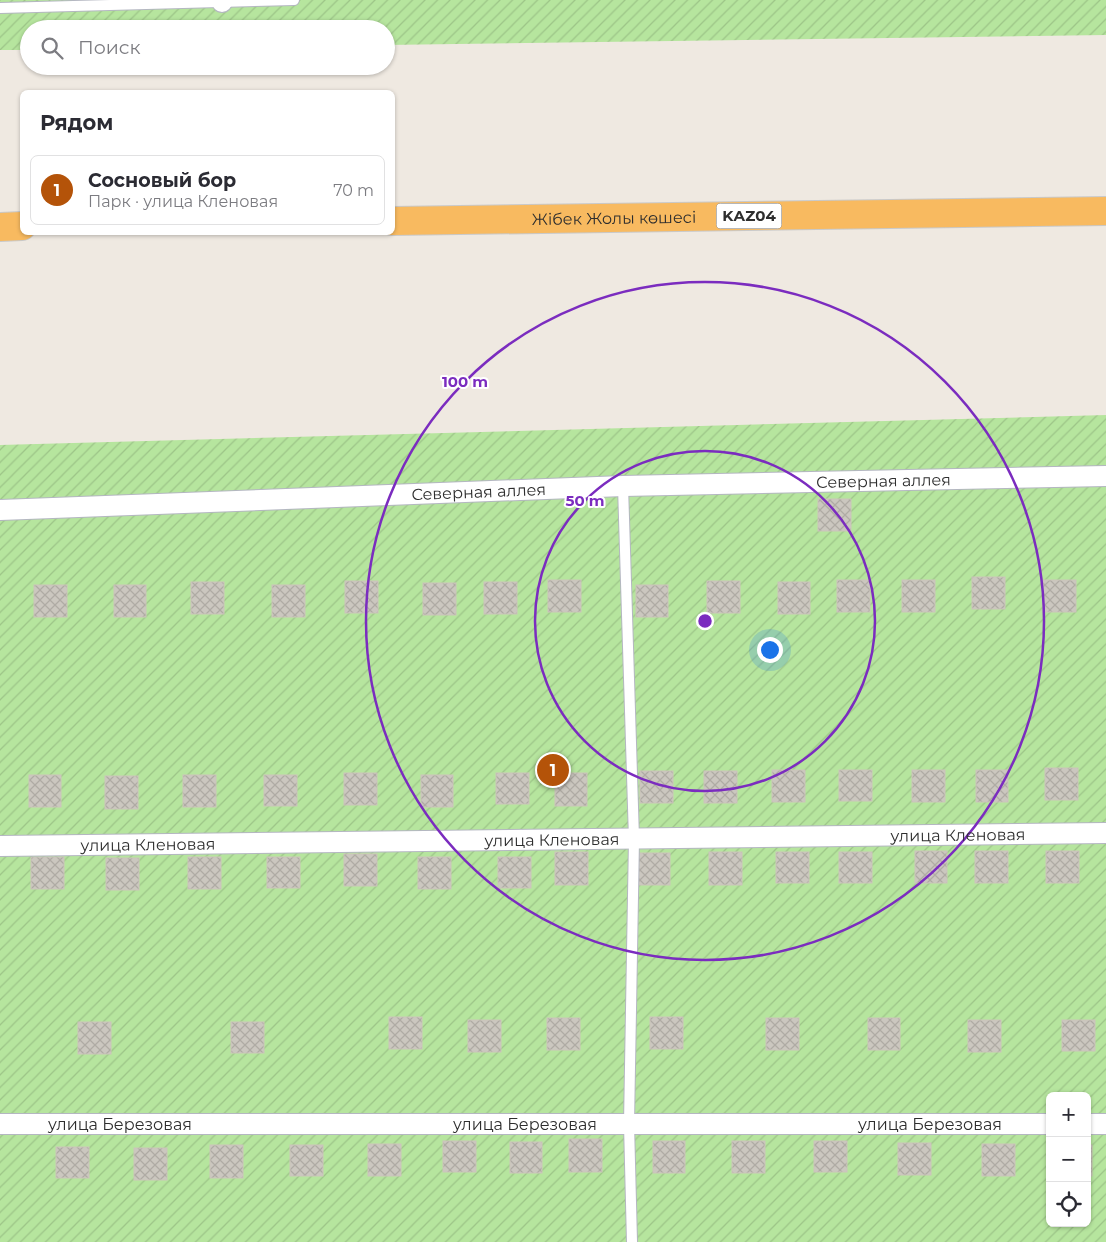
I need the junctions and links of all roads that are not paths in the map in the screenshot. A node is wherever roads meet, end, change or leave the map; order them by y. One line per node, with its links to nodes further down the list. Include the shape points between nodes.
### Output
1 (294, 0): 2 (lane)
2 (222, 1): 3 (lane)
3 (0, 8)
4 (1106, 211): 5 (highway, Жібек Жолы көшесі / KАZ04)
5 (395, 221)
6 (20, 226): 7 (highway)
7 (0, 227)
8 (1106, 476): 9 (street, Северная аллея)
9 (623, 486): 10 (street, Северная аллея); 12 (lane)
10 (0, 510)
11 (1106, 833): 12 (street, улица Кленовая)
12 (634, 839): 13 (street, улица Кленовая); 15 (lane)
13 (0, 846)
14 (0, 1124): 15 (street, улица Березовая)
15 (629, 1124): 16 (street, улица Березовая); 19 (lane)
16 (1046, 1124)
17 (1091, 1124): 18 (street)
18 (1106, 1124)
19 (632, 1242)

